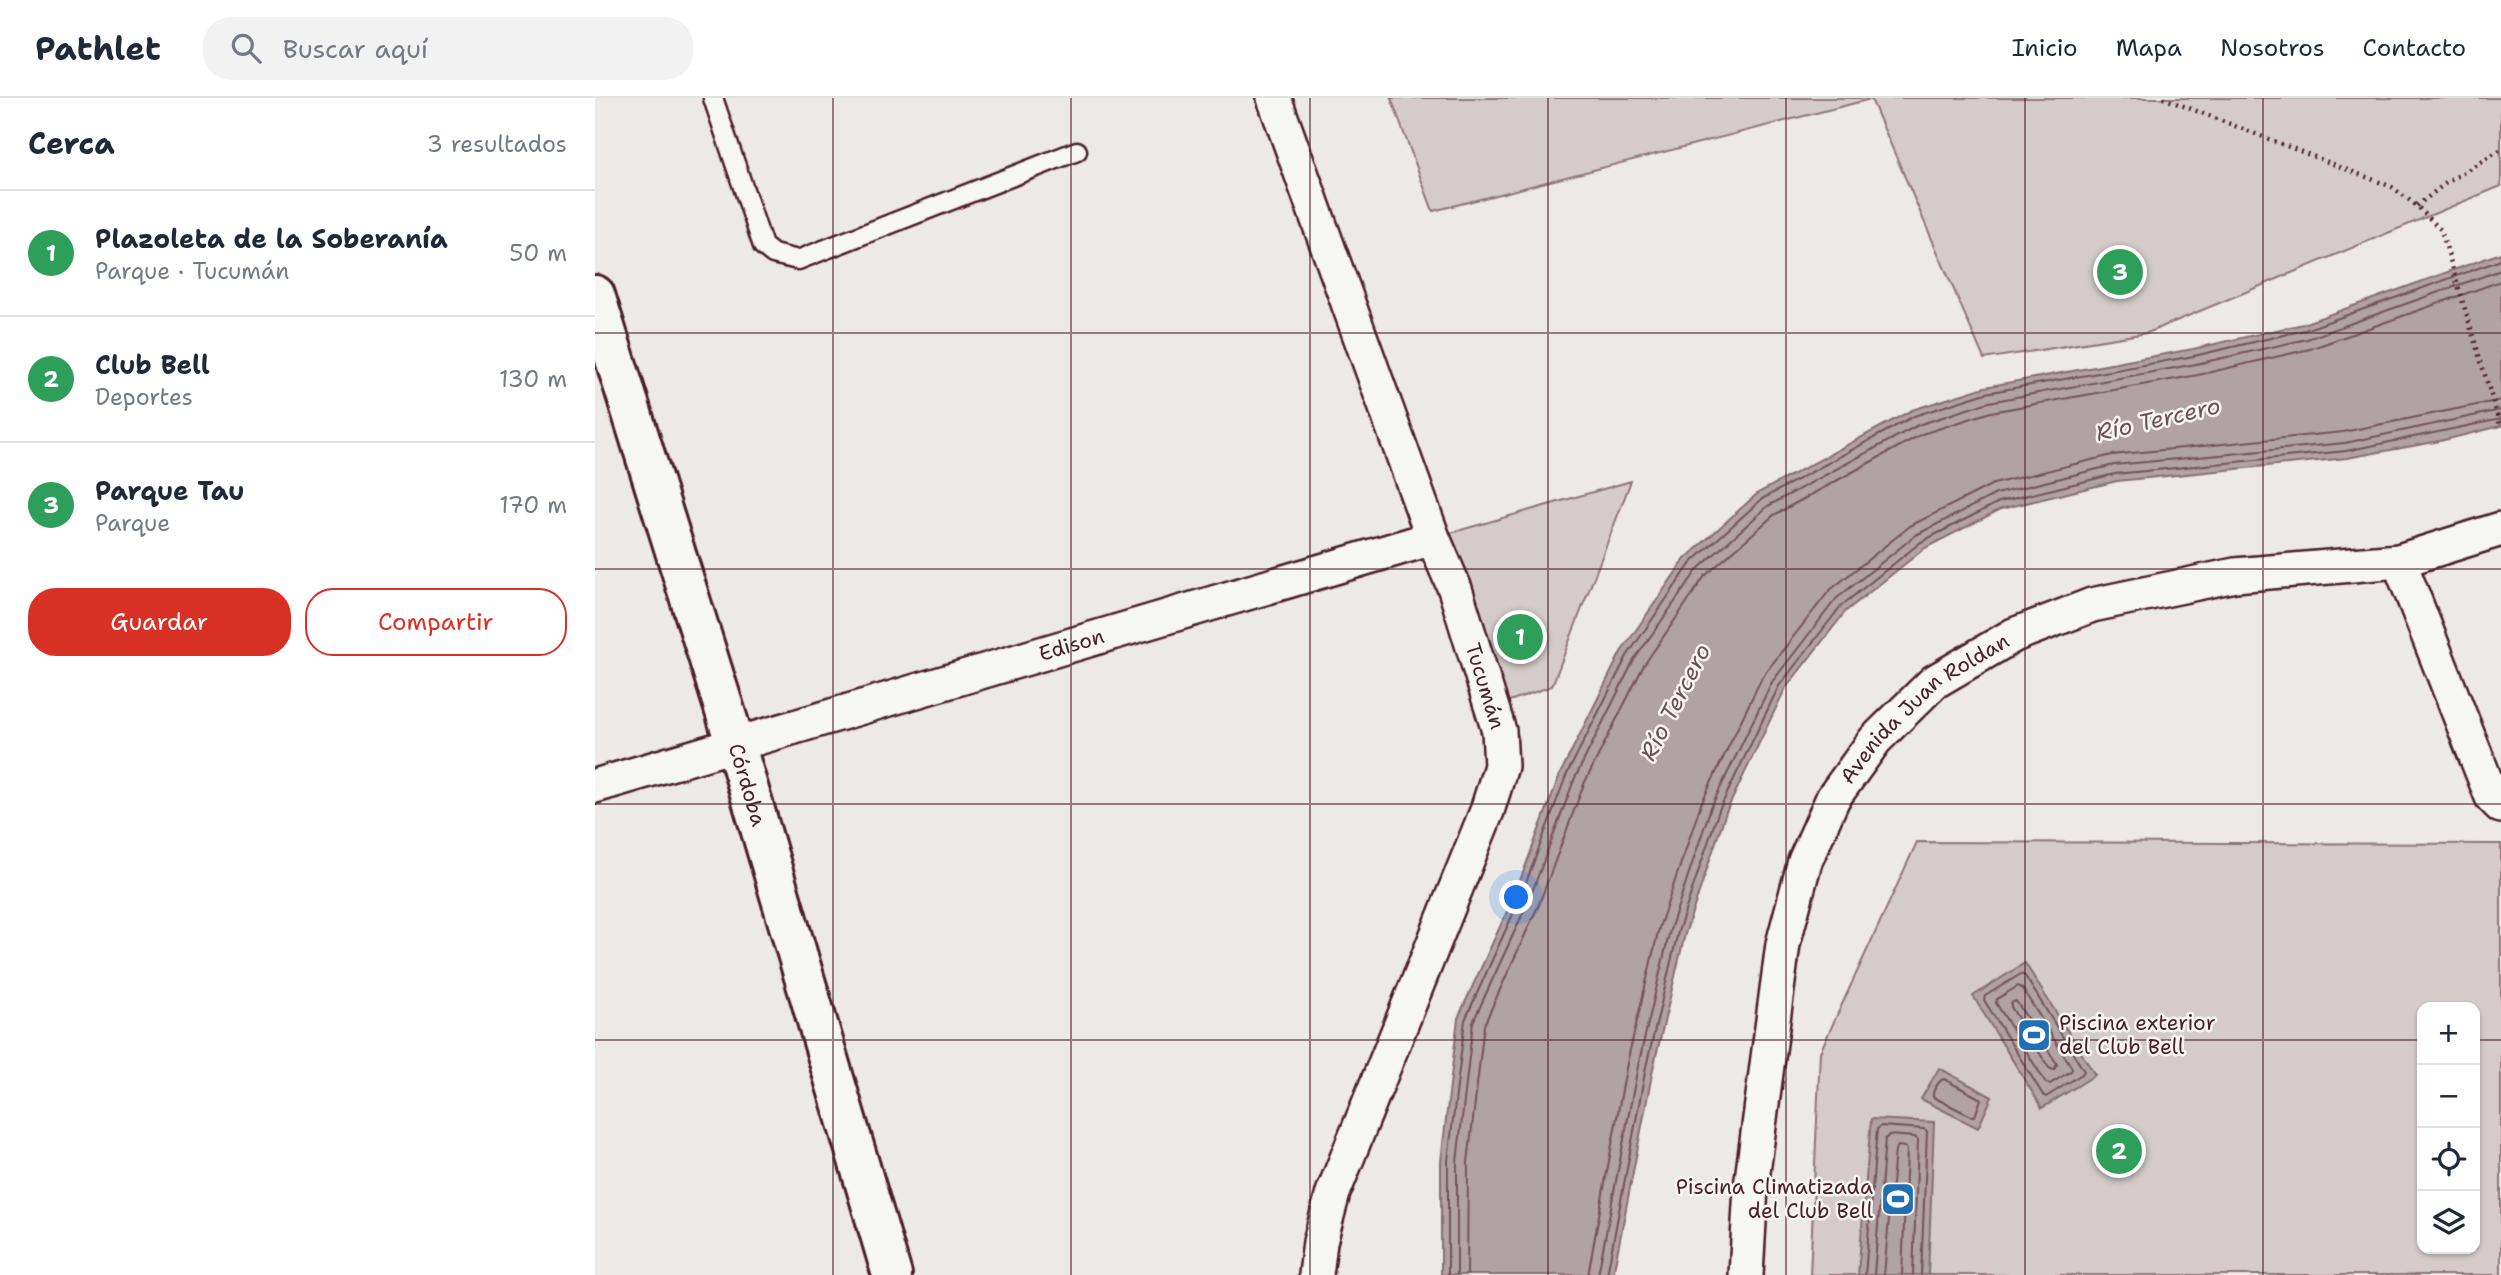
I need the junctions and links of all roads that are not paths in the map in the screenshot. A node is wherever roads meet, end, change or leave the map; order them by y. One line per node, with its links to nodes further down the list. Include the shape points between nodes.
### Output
1 (713, 98): 3 (lane, via 763,246 773,254 798,260)
2 (1274, 98): 7 (street, Tucumán)
3 (1077, 151)
4 (595, 295): 9 (street, Córdoba)
5 (595, 381): 9 (street, Córdoba)
6 (2501, 529): 8 (street, Avenida Juan Roldan)
7 (1433, 538): 9 (street, Edison); 14 (street, Tucumán, via 1455,589 1499,732 1501,766 1333,1193)
8 (2399, 561): 11 (street, via 2492,796); 15 (street, Avenida Juan Roldan, via 2235,575 2092,605 2014,635 1934,682 1875,740 1833,798 1805,861 1783,944 1751,1187)
9 (722, 747): 10 (street, Edison); 12 (street, Córdoba); 13 (street, Córdoba)
10 (595, 786)
11 (2501, 806)
12 (868, 1275)
13 (892, 1275)
14 (1316, 1275)
15 (1746, 1275)

